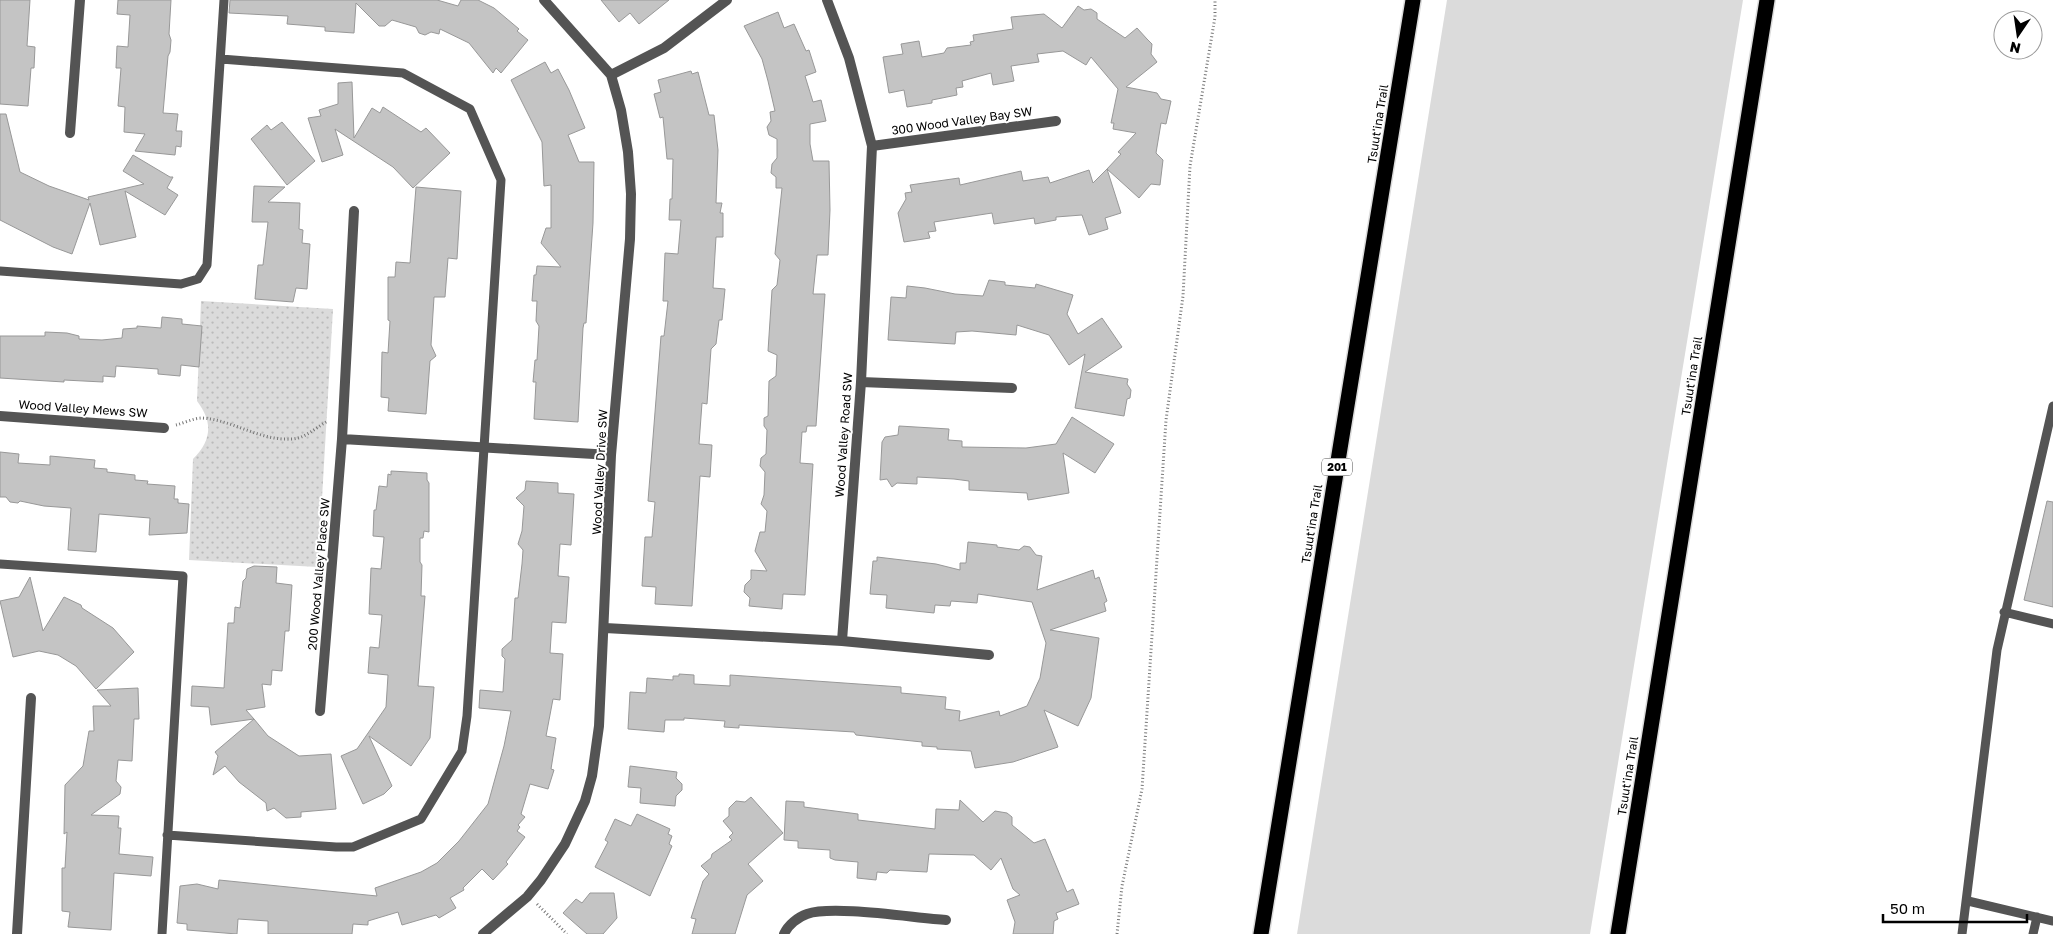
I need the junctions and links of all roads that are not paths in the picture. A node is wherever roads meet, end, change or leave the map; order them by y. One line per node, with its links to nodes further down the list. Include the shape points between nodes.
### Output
1 (80, 0): 11 (street)
2 (224, 0): 8 (lane)
3 (544, 0): 9 (street, Wood Valley Drive SW)
4 (727, 0): 9 (street, via 664,48)
5 (828, 0): 12 (street, Wood Valley Road SW, via 849,58)
6 (1413, 0): 40 (highway, Tsuut'ina Trail / 201)
7 (1767, 0): 41 (highway, Tsuut'ina Trail)
8 (221, 59): 14 (lane, via 207,265 198,279 180,284); 21 (lane, via 404,73 470,109 501,180)
9 (611, 75): 22 (street, Wood Valley Drive SW, via 621,110 631,194)
10 (1056, 120): 12 (street, 300 Wood Valley Bay SW)
11 (70, 133)
12 (872, 146): 15 (street, Wood Valley Road SW)
13 (354, 211): 20 (street, 200 Wood Valley Place SW)
14 (0, 271)
15 (861, 382): 16 (street); 27 (street, Wood Valley Road SW)
16 (1012, 388)
17 (2053, 406): 24 (lane)
18 (0, 416): 19 (street, Wood Valley Mews SW)
19 (164, 428)
20 (342, 439): 21 (street); 30 (street, 200 Wood Valley Place SW)
21 (485, 448): 22 (street); 31 (lane, via 462,751 421,819 353,847)
22 (611, 455): 26 (street, Wood Valley Drive SW)
23 (0, 564): 31 (lane, via 183,576)
24 (2004, 612): 25 (lane); 32 (lane, via 1996,650)
25 (2053, 624)
26 (605, 628): 27 (street); 38 (street, Wood Valley Drive SW, via 597,743 585,801 565,844 541,880 527,897)
27 (842, 641): 28 (street)
28 (989, 654)
29 (31, 698): 36 (street)
30 (320, 711)
31 (167, 835): 37 (lane)
32 (1968, 901): 33 (lane); 42 (lane)
33 (2037, 917): 35 (lane); 43 (lane)
34 (946, 920): 39 (street, via 826,910 795,920)
35 (2053, 920)
36 (17, 934)
37 (162, 934)
38 (483, 934)
39 (784, 934)
40 (1261, 934)
41 (1618, 934)
42 (1962, 934)
43 (2033, 934)

